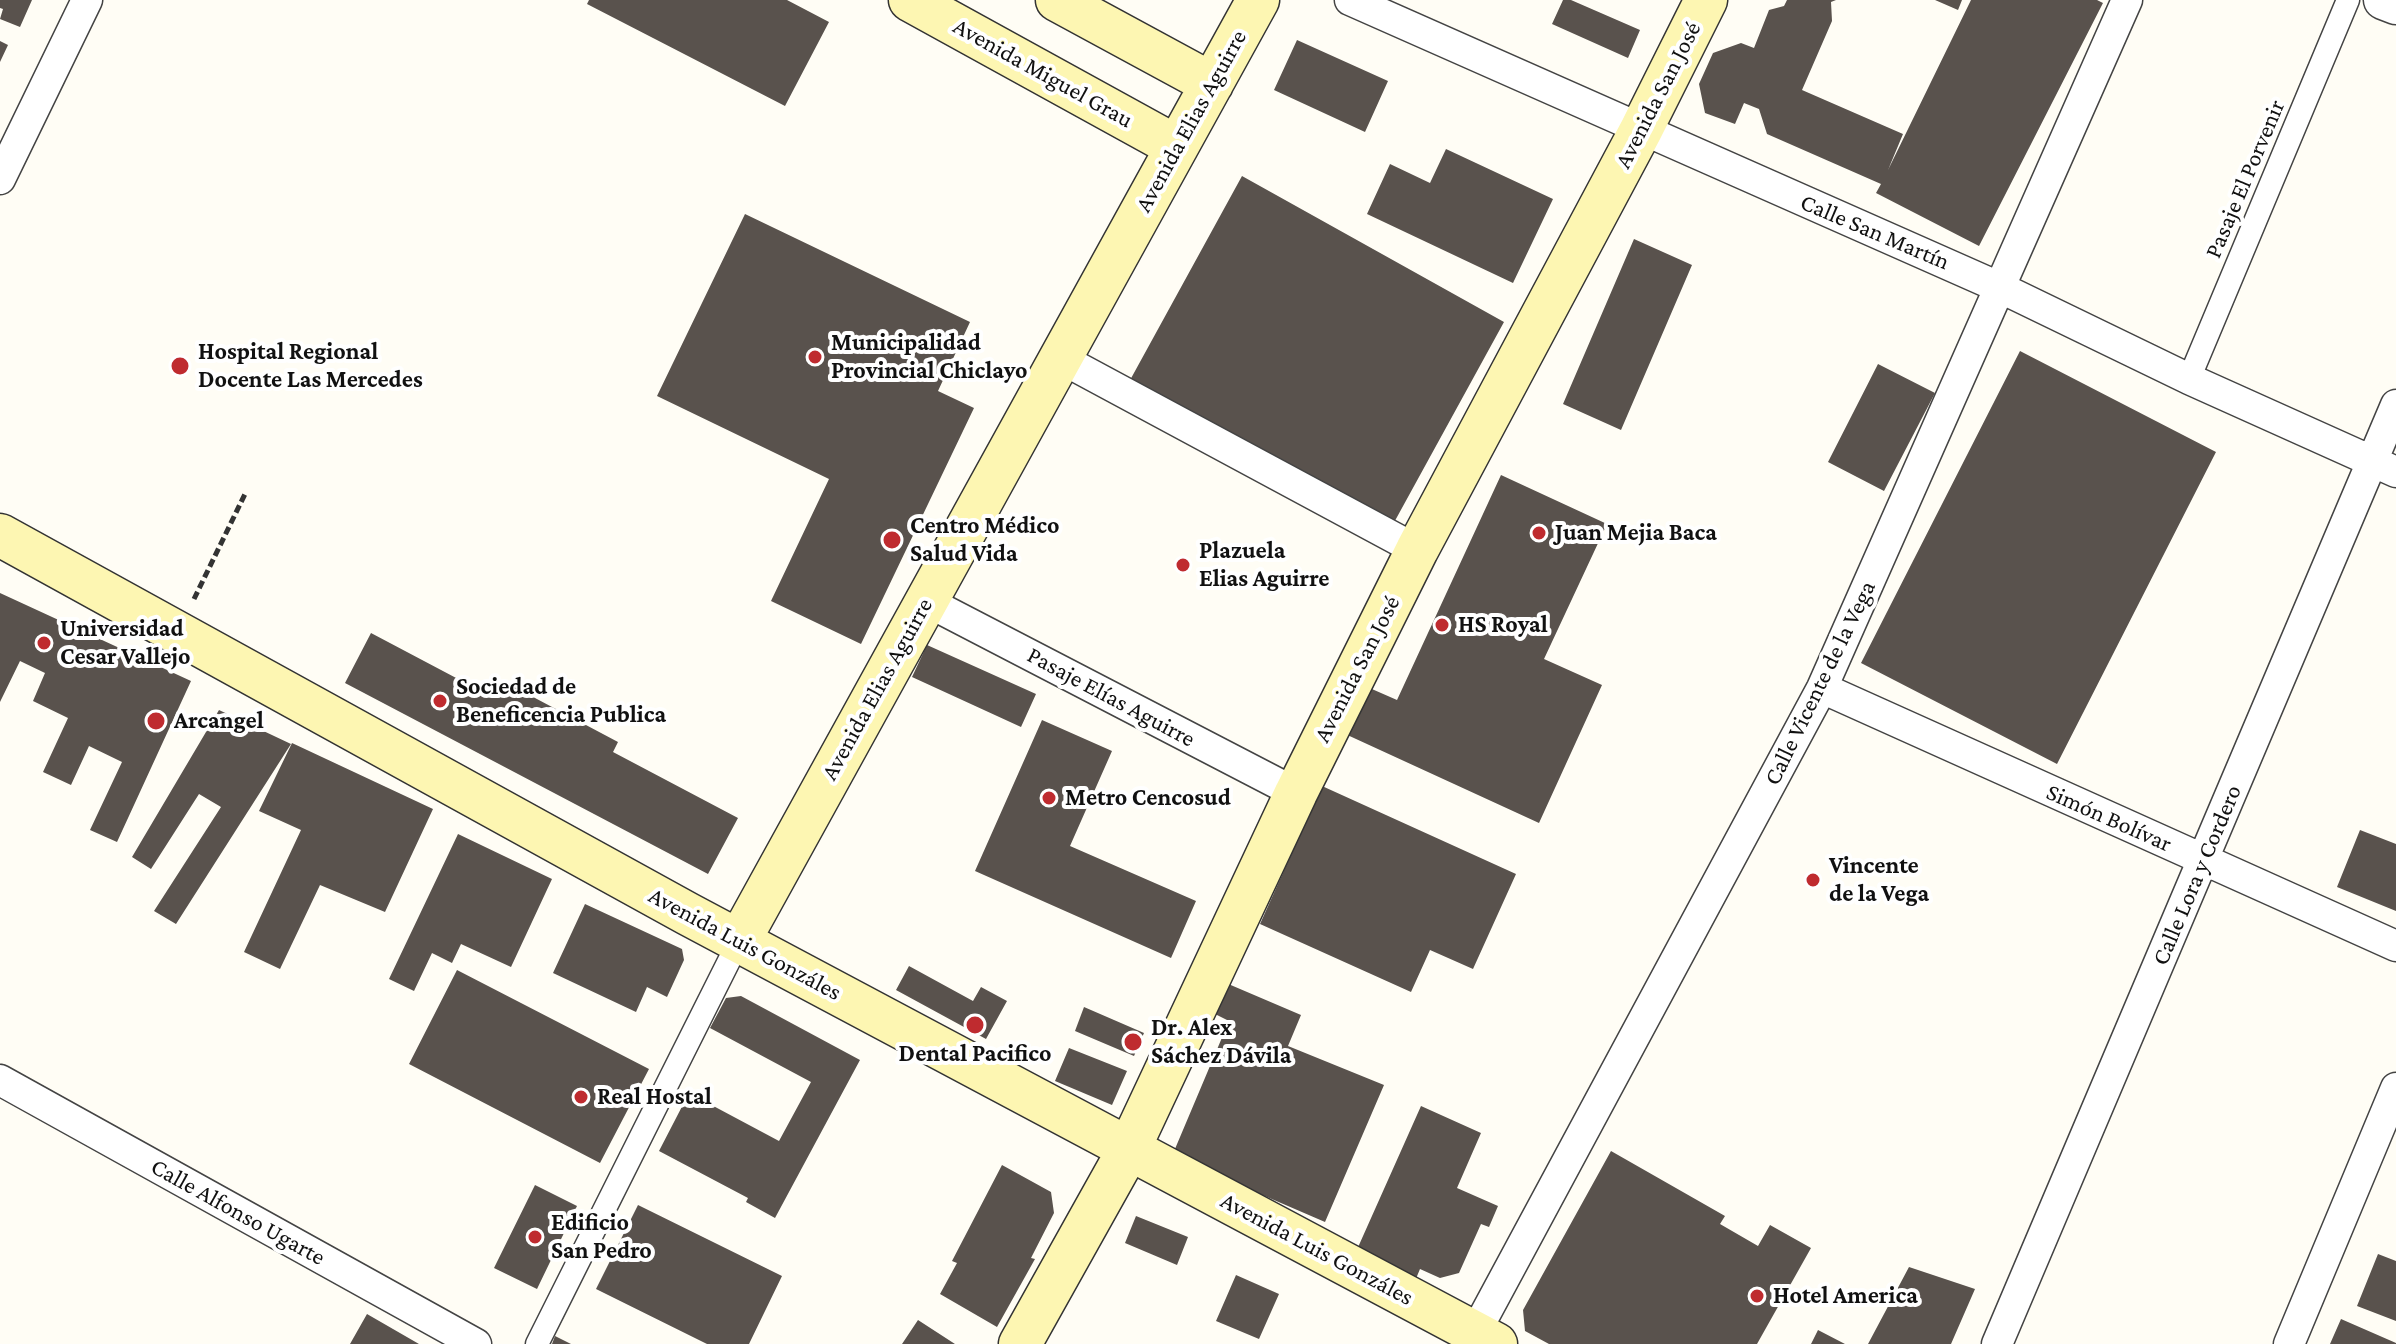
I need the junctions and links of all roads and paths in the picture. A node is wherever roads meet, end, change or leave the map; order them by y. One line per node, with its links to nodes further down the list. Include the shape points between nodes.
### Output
1 (87, 0): 14 (street)
2 (910, 0): 13 (main road, Avenida Miguel Grau)
3 (1057, 0): 11 (main road)
4 (1258, 0): 11 (main road, Avenida Elias Aguirre)
5 (1350, 0): 12 (street, Calle San Martín)
6 (1706, 0): 12 (main road, Avenida San José)
7 (2127, 0): 15 (street, Calle Vicente de la Vega)
8 (2348, 0): 17 (street, Pasaje El Porvenir)
9 (2383, 0): 10 (street)
10 (2396, 5)
11 (1212, 84): 13 (main road, Avenida Elias Aguirre)
12 (1641, 130): 15 (street, Calle San Martín); 22 (main road, Avenida San José)
13 (1177, 147): 16 (main road, Avenida Elias Aguirre)
14 (0, 179)
15 (2001, 288): 17 (street, Calle San Martín); 25 (street, Calle Vicente de la Vega)
16 (1060, 358): 22 (street); 23 (main road, Avenida Elias Aguirre)
17 (2189, 379): 19 (street, Calle San Martín)
18 (2396, 405): 19 (street, Calle Lora y Cordero)
19 (2384, 467): 27 (street, Calle Lora y Cordero)
20 (246, 492): 24 (path)
21 (0, 535): 24 (main road, Avenida Luis Gonzáles)
22 (1417, 550): 26 (main road, Avenida San José)
23 (926, 601): 26 (street, Pasaje Elías Aguirre); 28 (main road, Avenida Elias Aguirre)
24 (178, 633): 28 (main road, Avenida Luis Gonzáles)
25 (1822, 688): 27 (street, Simón Bolívar); 33 (street, Calle Vicente de la Vega)
26 (1296, 793): 32 (main road, Avenida San José)
27 (2203, 860): 29 (street, Simón Bolívar); 37 (street, Calle Lora y Cordero)
28 (739, 941): 32 (main road, Avenida Luis Gonzáles); 35 (street, Avenida Elias Aguirre)
29 (2396, 946)
30 (0, 1080): 34 (street, Calle Alfonso Ugarte)
31 (2396, 1088): 38 (street)
32 (1129, 1149): 33 (main road, Avenida Luis Gonzáles); 36 (main road, Avenida San José)
33 (1480, 1340)
34 (476, 1344)
35 (537, 1344)
36 (1020, 1344)
37 (1997, 1344)
38 (2289, 1344)

